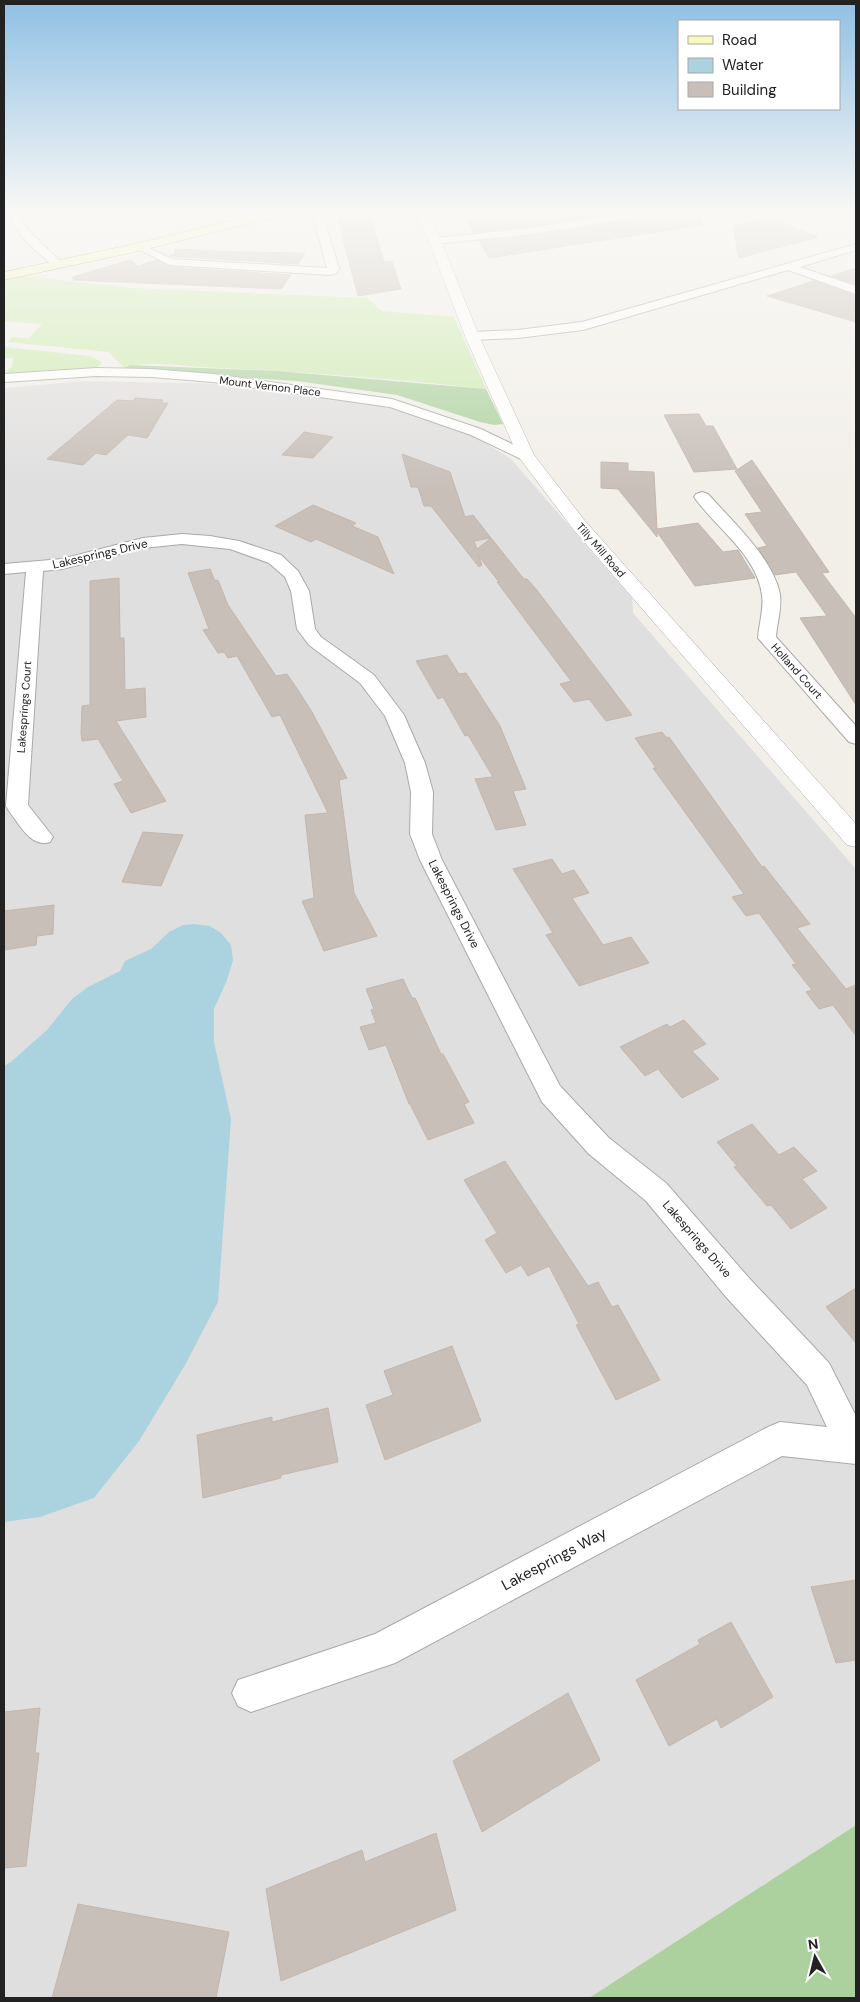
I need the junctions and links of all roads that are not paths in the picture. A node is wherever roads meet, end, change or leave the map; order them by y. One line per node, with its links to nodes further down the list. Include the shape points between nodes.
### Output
1 (460, 305): 3 (street, Tilly Mill Road)
2 (654, 305): 3 (street, via 583,326)
3 (472, 336): 5 (street, Tilly Mill Road)
4 (4, 378): 5 (street, Mount Vernon Place, via 96,372 151,373 374,400 430,415)
5 (526, 456): 11 (street, Tilly Mill Road, via 579,525)
6 (702, 497): 9 (street, Holland Court, via 766,575 771,595 767,638)
7 (35, 568): 8 (street, Lakesprings Drive); 10 (street, Lakesprings Court, via 16,806); 12 (street, Lakesprings Drive, via 143,543 182,539 242,548 275,559 292,575 300,591 306,629 315,641 366,679 394,716 415,764 422,792 421,834 431,860 551,1094 599,1146 656,1192 738,1288 818,1374)
8 (4, 569)
9 (856, 738)
10 (42, 837)
11 (856, 839)
12 (855, 1447): 13 (street, Lakesprings Way, via 780,1439 382,1650)
13 (250, 1693)

